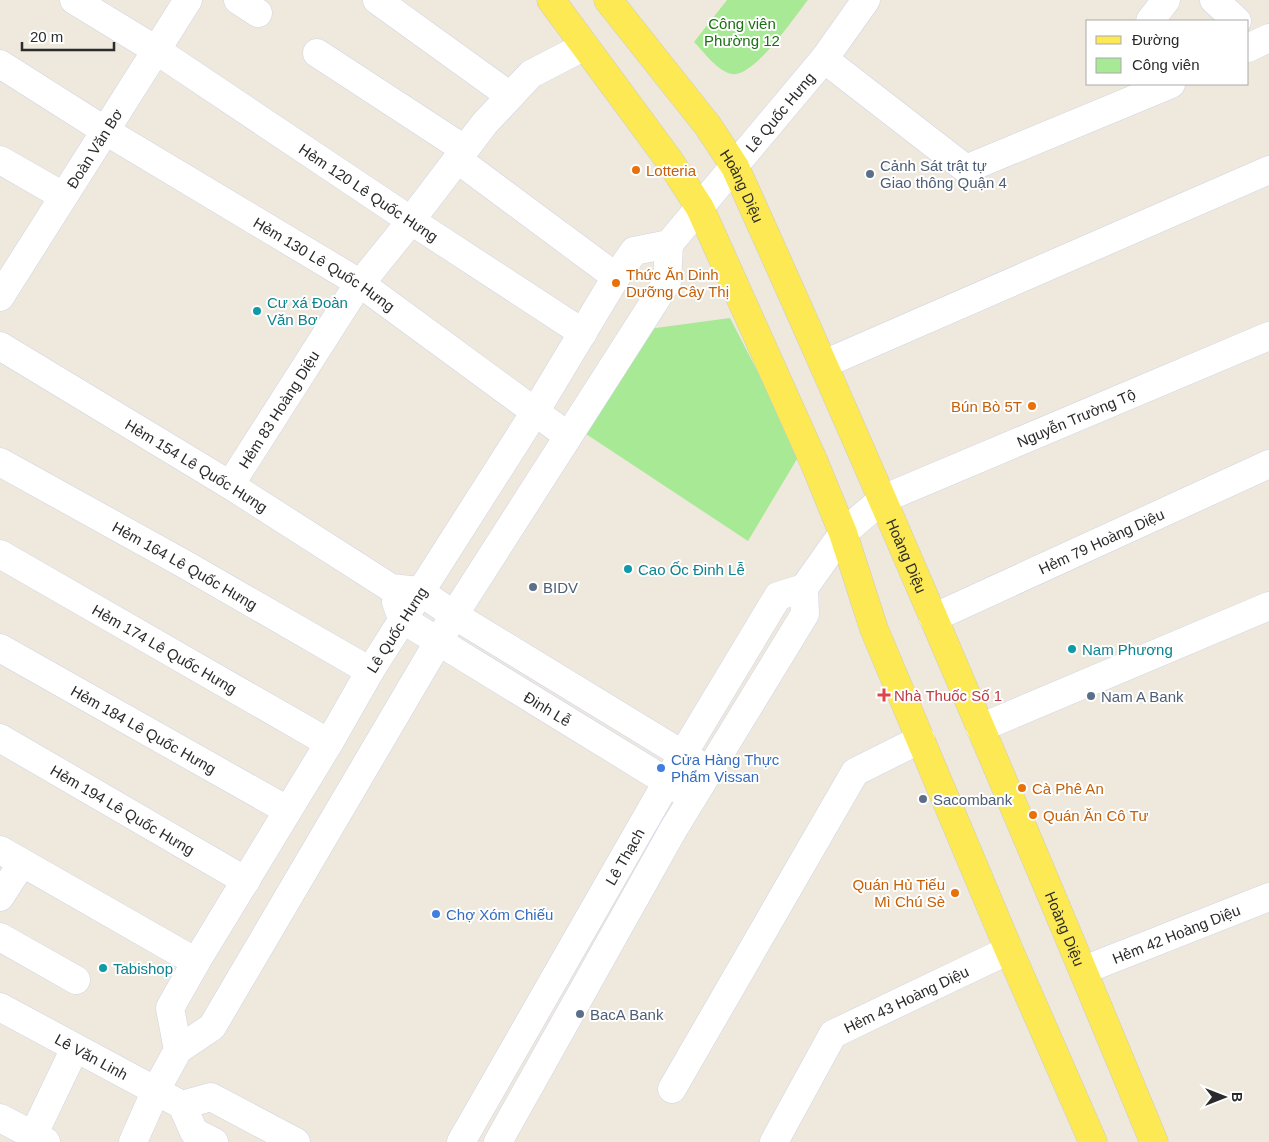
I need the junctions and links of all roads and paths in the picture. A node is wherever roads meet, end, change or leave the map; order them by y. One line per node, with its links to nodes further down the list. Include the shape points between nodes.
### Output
1 (74, 0): 13 (street, Hẻm 120 Lê Quốc Hưng)
2 (188, 0): 13 (street, Đoàn Văn Bơ)
3 (377, 0): 9 (street)
4 (551, 0): 12 (main road)
5 (608, 0): 22 (main road, Hoàng Diệu, via 708,126)
6 (866, 0): 15 (street, Lê Quốc Hưng)
7 (1166, 0): 10 (street)
8 (1214, 0): 11 (street)
9 (407, 8): 18 (street)
10 (1151, 20)
11 (1235, 20)
12 (585, 46): 18 (street, Hẻm 83 Hoàng Diệu, via 531,74); 25 (main road, via 669,160)
13 (156, 50): 19 (street, Đoàn Văn Bơ); 26 (street, Hẻm 120 Lê Quốc Hưng)
14 (317, 53): 20 (street)
15 (824, 59): 17 (street, via 966,169); 22 (street, Lê Quốc Hưng)
16 (0, 64): 19 (street, Hẻm 130 Lê Quốc Hưng)
17 (1155, 87)
18 (510, 96): 20 (street, Hẻm 83 Hoàng Diệu)
19 (104, 130): 24 (street, Đoàn Văn Bơ); 30 (street, Hẻm 130 Lê Quốc Hưng)
20 (461, 154): 26 (street, Hẻm 83 Hoàng Diệu); 29 (street)
21 (0, 160): 24 (street)
22 (735, 167): 25 (street, Lê Quốc Hưng); 35 (main road, Hoàng Diệu)
23 (1269, 170): 35 (street)
24 (63, 196): 28 (street, Đoàn Văn Bơ)
25 (700, 208): 27 (street, Lê Quốc Hưng); 42 (main road)
26 (410, 220): 30 (street, Hẻm 83 Hoàng Diệu); 32 (street, Hẻm 120 Lê Quốc Hưng)
27 (669, 244): 29 (street, Lê Quốc Hưng, via 634,251); 37 (street, via 667,282)
28 (10, 258): 31 (street, Đoàn Văn Bơ)
29 (616, 277): 32 (street, Lê Quốc Hưng)
30 (361, 284): 36 (street, Hẻm 130 Lê Quốc Hưng); 40 (street, Hẻm 83 Hoàng Diệu)
31 (0, 296)
32 (583, 333): 36 (street, Lê Quốc Hưng)
33 (1269, 336): 41 (street, Nguyễn Trường Tộ)
34 (0, 346): 40 (street, Hẻm 154 Lê Quốc Hưng)
35 (824, 364): 41 (main road, Hoàng Diệu)
36 (535, 412): 37 (street, Hẻm 130 Lê Quốc Hưng); 46 (street, Lê Quốc Hưng)
37 (568, 436): 48 (street)
38 (0, 462): 53 (street, Hẻm 164 Lê Quốc Hưng)
39 (1269, 464): 49 (street, Hẻm 79 Hoàng Diệu)
40 (230, 485): 44 (street, Hẻm 154 Lê Quốc Hưng)
41 (883, 499): 42 (street, Nguyễn Trường Tộ); 49 (main road, Hoàng Diệu)
42 (843, 533): 45 (street); 56 (main road, via 874,629)
43 (0, 554): 57 (street, Hẻm 174 Lê Quốc Hưng)
44 (391, 588): 46 (street, Hẻm 154 Lê Quốc Hưng); 50 (street)
45 (804, 588): 58 (street, Lê Thạch, via 778,596); 59 (street, Lê Thạch, via 804,614)
46 (419, 592): 48 (street); 50 (street, Lê Quốc Hưng)
47 (1269, 606): 54 (street)
48 (454, 615): 51 (street); 58 (street)
49 (933, 618): 54 (main road, Hoàng Diệu)
50 (402, 619): 51 (street, Ðinh Lễ); 53 (street, Lê Quốc Hưng)
51 (438, 642): 60 (street, Ðinh Lễ); 74 (street, via 212,1027)
52 (0, 648): 62 (street, Hẻm 184 Lê Quốc Hưng)
53 (370, 670): 57 (street, Lê Quốc Hưng)
54 (980, 728): 70 (main road, Hoàng Diệu)
55 (0, 738): 64 (street, Hẻm 194 Lê Quốc Hưng)
56 (921, 740): 68 (main road); 75 (street, via 856,772)
57 (328, 743): 62 (street, Lê Quốc Hưng)
58 (683, 754): 59 (street); 60 (street, Lê Thạch)
59 (708, 770): 61 (street, Lê Thạch)
60 (667, 782): 61 (street, Ðinh Lễ); 83 (street, Lê Thạch)
61 (692, 797): 84 (street, Lê Thạch)
62 (287, 810): 64 (street, Lê Quốc Hưng)
63 (11, 857): 65 (street); 69 (street)
64 (246, 882): 69 (street, Lê Quốc Hưng)
65 (0, 897)
66 (1269, 897): 70 (street, Hẻm 42 Hoàng Diệu)
67 (0, 937): 71 (street)
68 (1009, 950): 85 (street, Hẻm 43 Hoàng Diệu, via 832,1034); 86 (main road)
69 (196, 962): 74 (street, Lê Quốc Hưng, via 170,1008)
70 (1084, 970): 87 (main road, Hoàng Diệu)
71 (76, 980)
72 (0, 1007): 73 (street, Lê Văn Linh)
73 (76, 1048): 76 (street, Lê Văn Linh); 79 (street)
74 (178, 1050): 76 (street)
75 (672, 1089)
76 (156, 1090): 77 (street, Lê Văn Linh); 80 (street)
77 (182, 1106): 81 (street, via 194,1132); 82 (street, via 211,1097)
78 (0, 1118): 79 (street)
79 (36, 1140)
80 (133, 1142)
81 (214, 1142)
82 (296, 1142)
83 (461, 1142)
84 (498, 1142)
85 (774, 1142)
86 (1093, 1142)
87 (1154, 1142)

